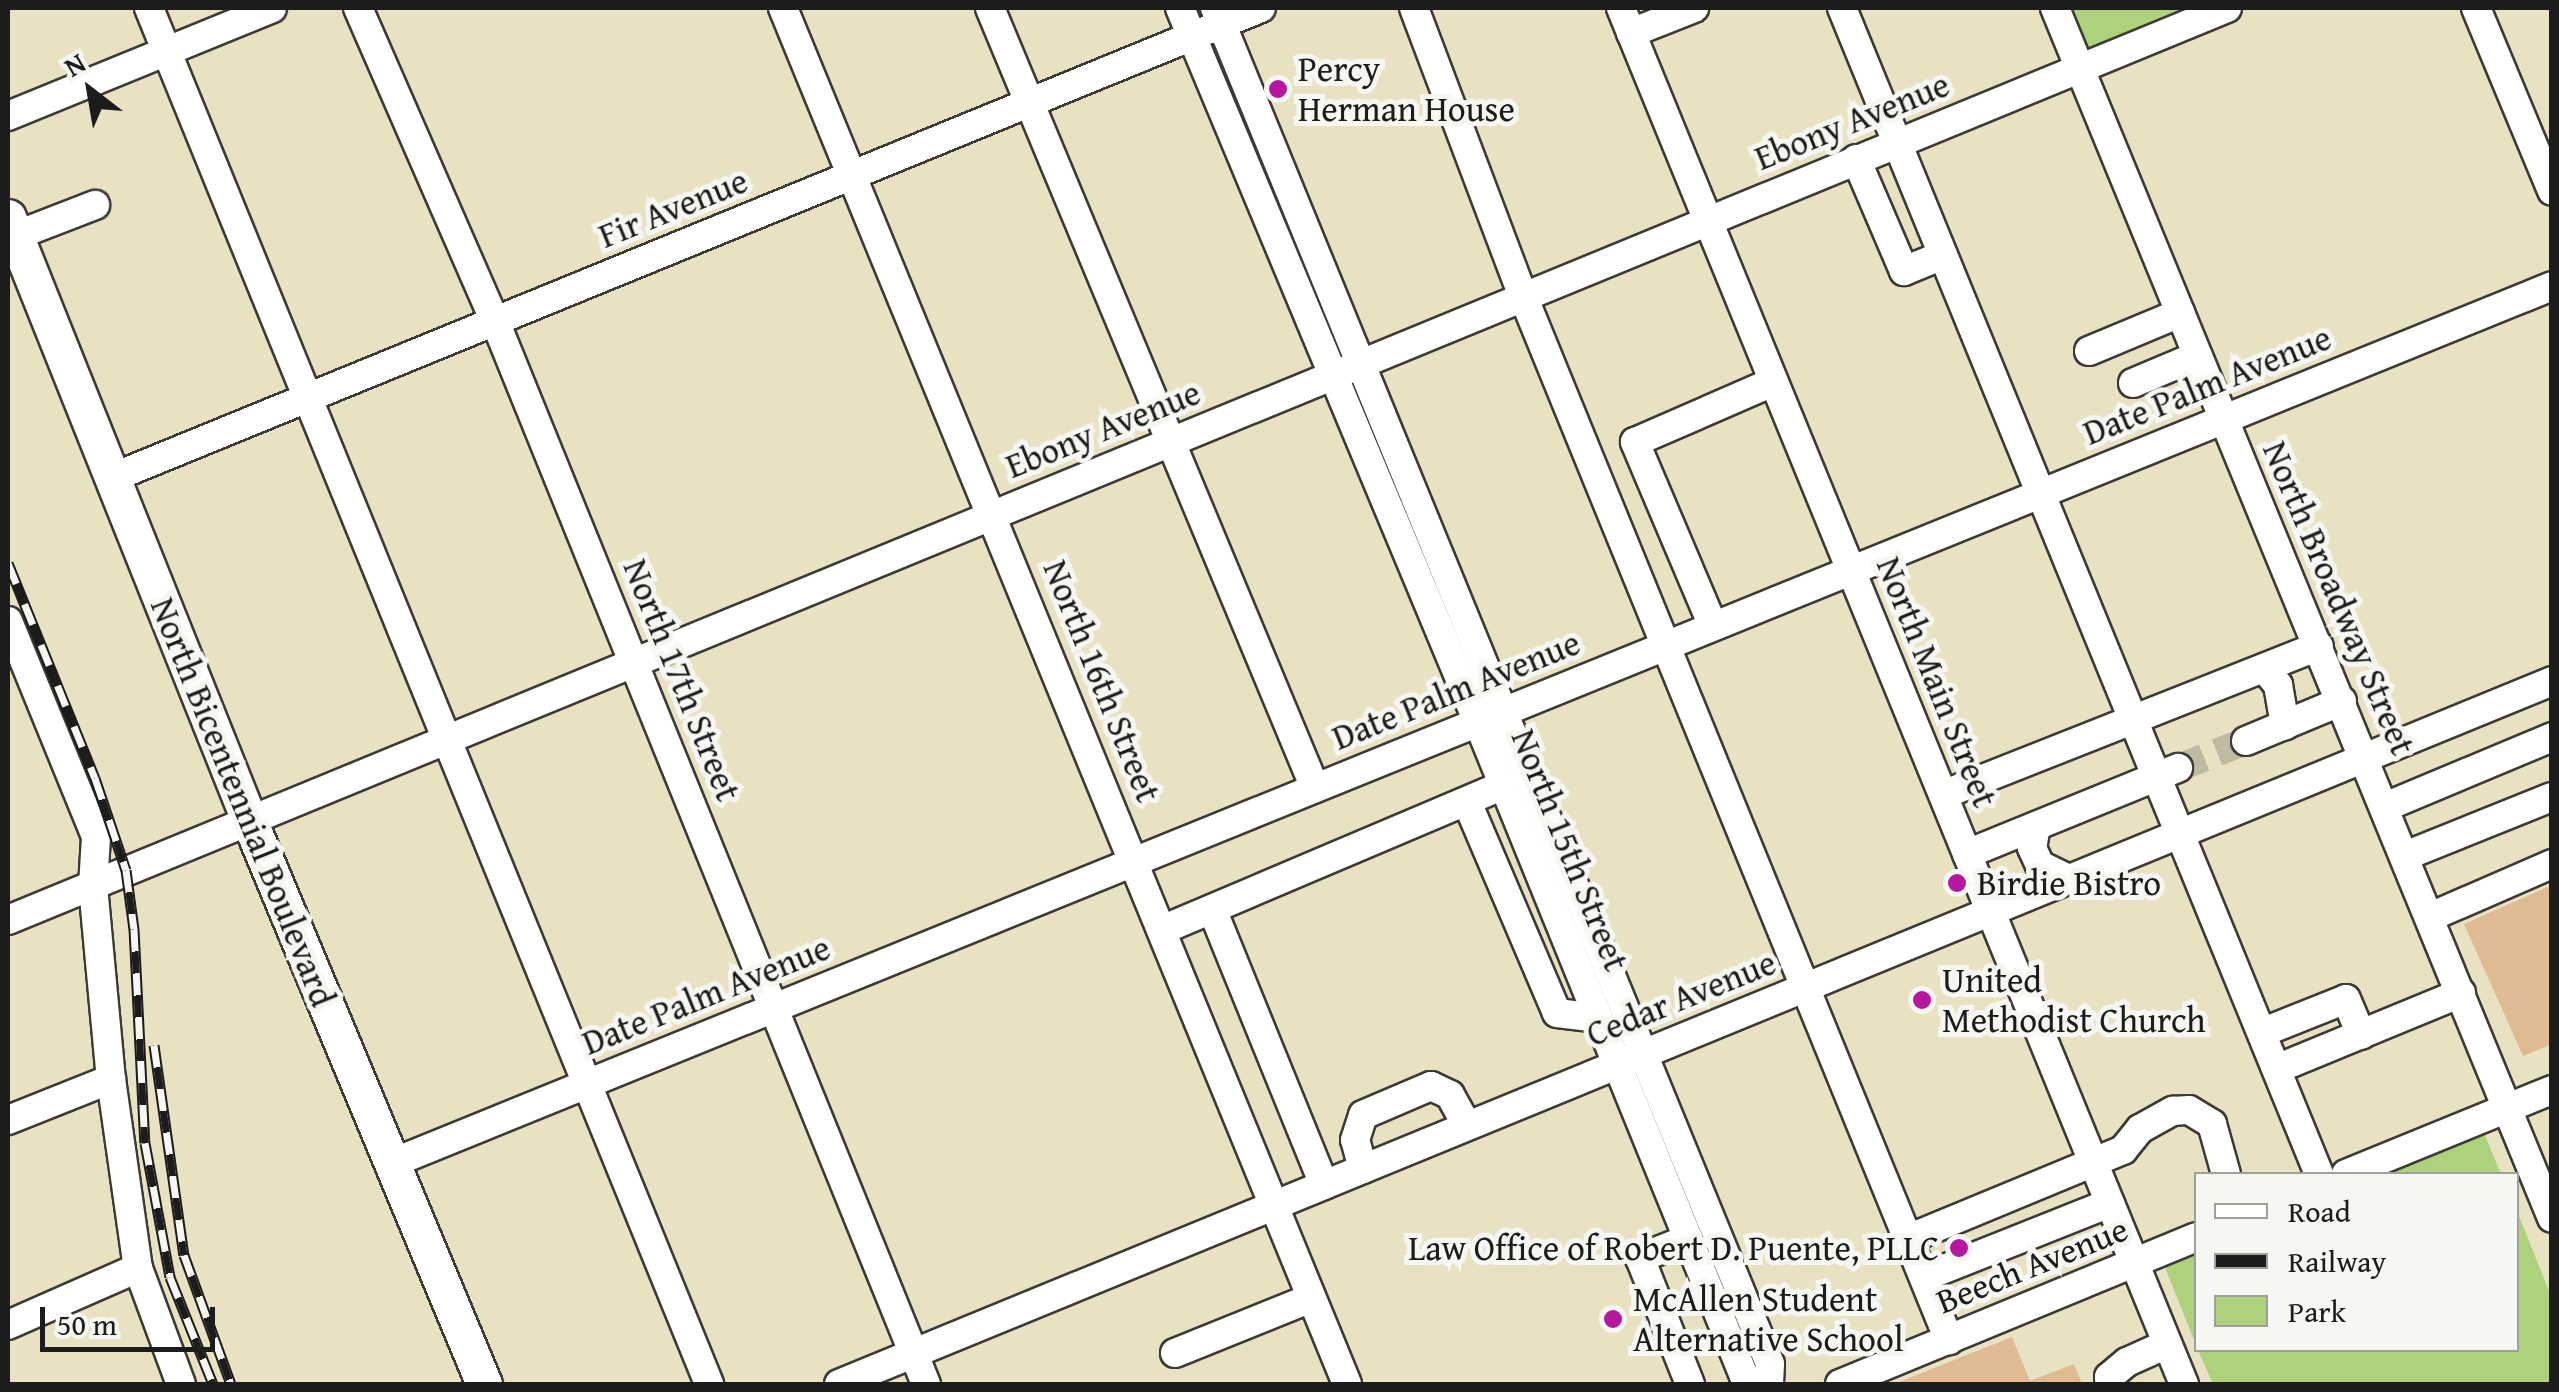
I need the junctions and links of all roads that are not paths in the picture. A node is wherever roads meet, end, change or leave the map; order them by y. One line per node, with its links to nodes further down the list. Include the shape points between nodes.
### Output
1 (149, 8): 17 (street)
2 (272, 8): 17 (street)
3 (358, 8): 32 (street, North 17th Street)
4 (783, 8): 23 (street, North 16th Street)
5 (990, 8): 19 (street)
6 (1180, 8): 16 (street, North 15th Street)
7 (1261, 8): 14 (street, Fir Avenue)
8 (1414, 8): 30 (street)
9 (1694, 8): 15 (street)
10 (1842, 8): 21 (street)
11 (2055, 8): 18 (street, North Broadway Street)
12 (2227, 8): 18 (street, Ebony Avenue)
13 (2476, 8): 24 (street)
14 (1218, 16): 16 (street, Fir Avenue); 35 (street, North 15th Street)
15 (1626, 20): 26 (street, North Main Street)
16 (1192, 36): 19 (street, Fir Avenue); 36 (street, North 15th Street)
17 (167, 51): 20 (street); 39 (street)
18 (2080, 68): 21 (street, Ebony Avenue); 31 (street, North Broadway Street)
19 (1028, 103): 23 (street, Fir Avenue); 41 (street)
20 (8, 116)
21 (1898, 142): 22 (street, Ebony Avenue); 28 (street)
22 (1856, 159): 26 (street, Ebony Avenue); 28 (street, via 1904,270)
23 (852, 175): 32 (street, Fir Avenue); 44 (street, North 16th Street)
24 (2552, 191)
25 (95, 205): 27 (street)
26 (1708, 220): 30 (street, Ebony Avenue); 37 (street, North Main Street)
27 (11, 226): 42 (main road, North Bicentennial Boulevard)
28 (1943, 255): 43 (street)
29 (2552, 286): 40 (street, Date Palm Avenue)
30 (1523, 296): 35 (street, Ebony Avenue); 48 (street)
31 (2180, 313): 33 (street); 34 (street, North Broadway Street)
32 (495, 321): 39 (street, Fir Avenue); 50 (street, North 17th Street)
33 (2089, 351)
34 (2197, 356): 38 (street); 40 (street, North Broadway Street)
35 (1363, 363): 36 (street, Ebony Avenue); 54 (street, North 15th Street)
36 (1334, 376): 41 (street, Ebony Avenue); 54 (street, North 15th Street)
37 (1773, 382): 45 (street, North Main Street); 47 (street, via 1635,442)
38 (2133, 383)
39 (310, 397): 42 (street, Fir Avenue); 58 (street)
40 (2223, 419): 43 (street, Date Palm Avenue); 49 (street, North Broadway Street)
41 (1173, 441): 44 (street, Ebony Avenue); 63 (street)
42 (114, 478): 68 (main road, North Bicentennial Boulevard)
43 (2038, 494): 45 (street, Date Palm Avenue); 55 (street)
44 (994, 514): 50 (street, Ebony Avenue); 73 (street, North 16th Street)
45 (1851, 570): 47 (street, Date Palm Avenue); 64 (street, North Main Street)
46 (8, 621): 76 (street, via 96,836)
47 (1713, 626): 48 (street, Date Palm Avenue)
48 (1668, 644): 54 (street, Date Palm Avenue); 82 (street)
49 (2318, 646): 51 (street); 53 (street, North Broadway Street)
50 (634, 662): 58 (street, Ebony Avenue); 84 (street, North 17th Street)
51 (2265, 670): 55 (street); 56 (street, via 2278,685)
52 (2542, 685): 57 (street); 60 (street, Cedar Avenue)
53 (2342, 701): 56 (street); 60 (street, North Broadway Street)
54 (1491, 716): 62 (street, North 15th Street); 63 (street, Date Palm Avenue); 88 (street, North 15th Street)
55 (2132, 720): 61 (street); 64 (street)
56 (2285, 725): 59 (street)
57 (2552, 736): 67 (street)
58 (448, 738): 68 (street, Ebony Avenue); 92 (street)
59 (2246, 742)
60 (2365, 758): 67 (street, North Broadway Street); 70 (street, Cedar Avenue)
61 (2167, 772): 69 (street); 70 (street)
62 (1504, 785): 66 (street); 85 (street, North 15th Street)
63 (1316, 788): 73 (street, Date Palm Avenue)
64 (1944, 794): 71 (street, North Main Street)
65 (2552, 797): 72 (street)
66 (1467, 802): 77 (street); 85 (street, via 1557,1013)
67 (2386, 807): 72 (street, North Broadway Street)
68 (249, 820): 76 (street, Ebony Avenue); 98 (main road, North Bicentennial Boulevard)
69 (2036, 826): 71 (street); 75 (street, via 2032,848 2040,866)
70 (2180, 834): 75 (street, Cedar Avenue); 102 (street)
71 (1967, 854): 78 (street, North Main Street)
72 (2405, 856): 79 (street, North Broadway Street)
73 (1135, 861): 81 (street, North 16th Street); 84 (street, Date Palm Avenue)
74 (2552, 864): 79 (street)
75 (2069, 879): 78 (street, Cedar Avenue)
76 (93, 886): 80 (street, Ebony Avenue); 91 (street)
77 (1212, 909): 81 (street); 104 (street)
78 (1991, 912): 82 (street, Cedar Avenue); 99 (street, North Main Street)
79 (2430, 917): 83 (street, North Broadway Street)
80 (8, 920)
81 (1162, 930): 106 (street, North 16th Street)
82 (1807, 987): 88 (street, Cedar Avenue); 110 (street)
83 (2461, 993): 87 (street); 94 (street, North Broadway Street)
84 (775, 1008): 92 (street, Date Palm Avenue); 119 (street, North 17th Street)
85 (1597, 1018): 90 (street, North 15th Street)
86 (2276, 1027): 87 (street, via 2346,999)
87 (2361, 1035): 89 (street)
88 (1644, 1054): 90 (street, Cedar Avenue); 128 (street, North 15th Street, via 1770,1364)
89 (2291, 1063)
90 (1616, 1065): 96 (street, Cedar Avenue); 108 (street, North 15th Street)
91 (111, 1079): 95 (street); 112 (street)
92 (587, 1084): 98 (street, Date Palm Avenue); 122 (street)
93 (2552, 1090): 94 (street)
94 (2508, 1107): 97 (street, North Broadway Street); 103 (street)
95 (8, 1120)
96 (1467, 1126): 100 (street, Cedar Avenue); 100 (street, via 1450,1094 1432,1086 1363,1115 1355,1140)
97 (2541, 1159): 107 (street, North Broadway Street)
98 (390, 1164): 121 (main road, North Bicentennial Boulevard)
99 (2094, 1164): 101 (street, via 2123,1150 2156,1118 2189,1110 2212,1124); 105 (street, North Main Street); 110 (street)
100 (1364, 1169): 104 (street, Cedar Avenue)
101 (2225, 1172)
102 (2318, 1172)
103 (2351, 1172)
104 (1324, 1185): 106 (street, Cedar Avenue)
105 (2110, 1202): 111 (street, North Main Street); 113 (street)
106 (1273, 1206): 114 (street, North 16th Street); 119 (street, Cedar Avenue)
107 (2552, 1218)
108 (1688, 1239): 126 (street, via 1640,1258); 127 (street, North 15th Street, via 1744,1376)
109 (2194, 1239): 111 (street, Beech Avenue)
110 (1908, 1240): 113 (street)
111 (2134, 1263): 116 (street, Beech Avenue); 117 (street, North Main Street)
112 (138, 1268): 115 (street); 120 (street)
113 (1924, 1277): 116 (street)
114 (1311, 1298): 118 (street); 125 (street, North 16th Street)
115 (8, 1325)
116 (1949, 1340): 129 (street, Beech Avenue)
117 (2168, 1344): 130 (street, via 2127,1362); 131 (street, North Main Street)
118 (1175, 1353)
119 (914, 1354): 123 (street, Cedar Avenue); 124 (street, North 17th Street)
120 (181, 1384)
121 (484, 1384)
122 (709, 1384)
123 (839, 1384)
124 (926, 1384)
125 (1347, 1384)
126 (1690, 1384)
127 (1755, 1384)
128 (1769, 1384)
129 (1840, 1384)
130 (2110, 1384)
131 (2184, 1384)

